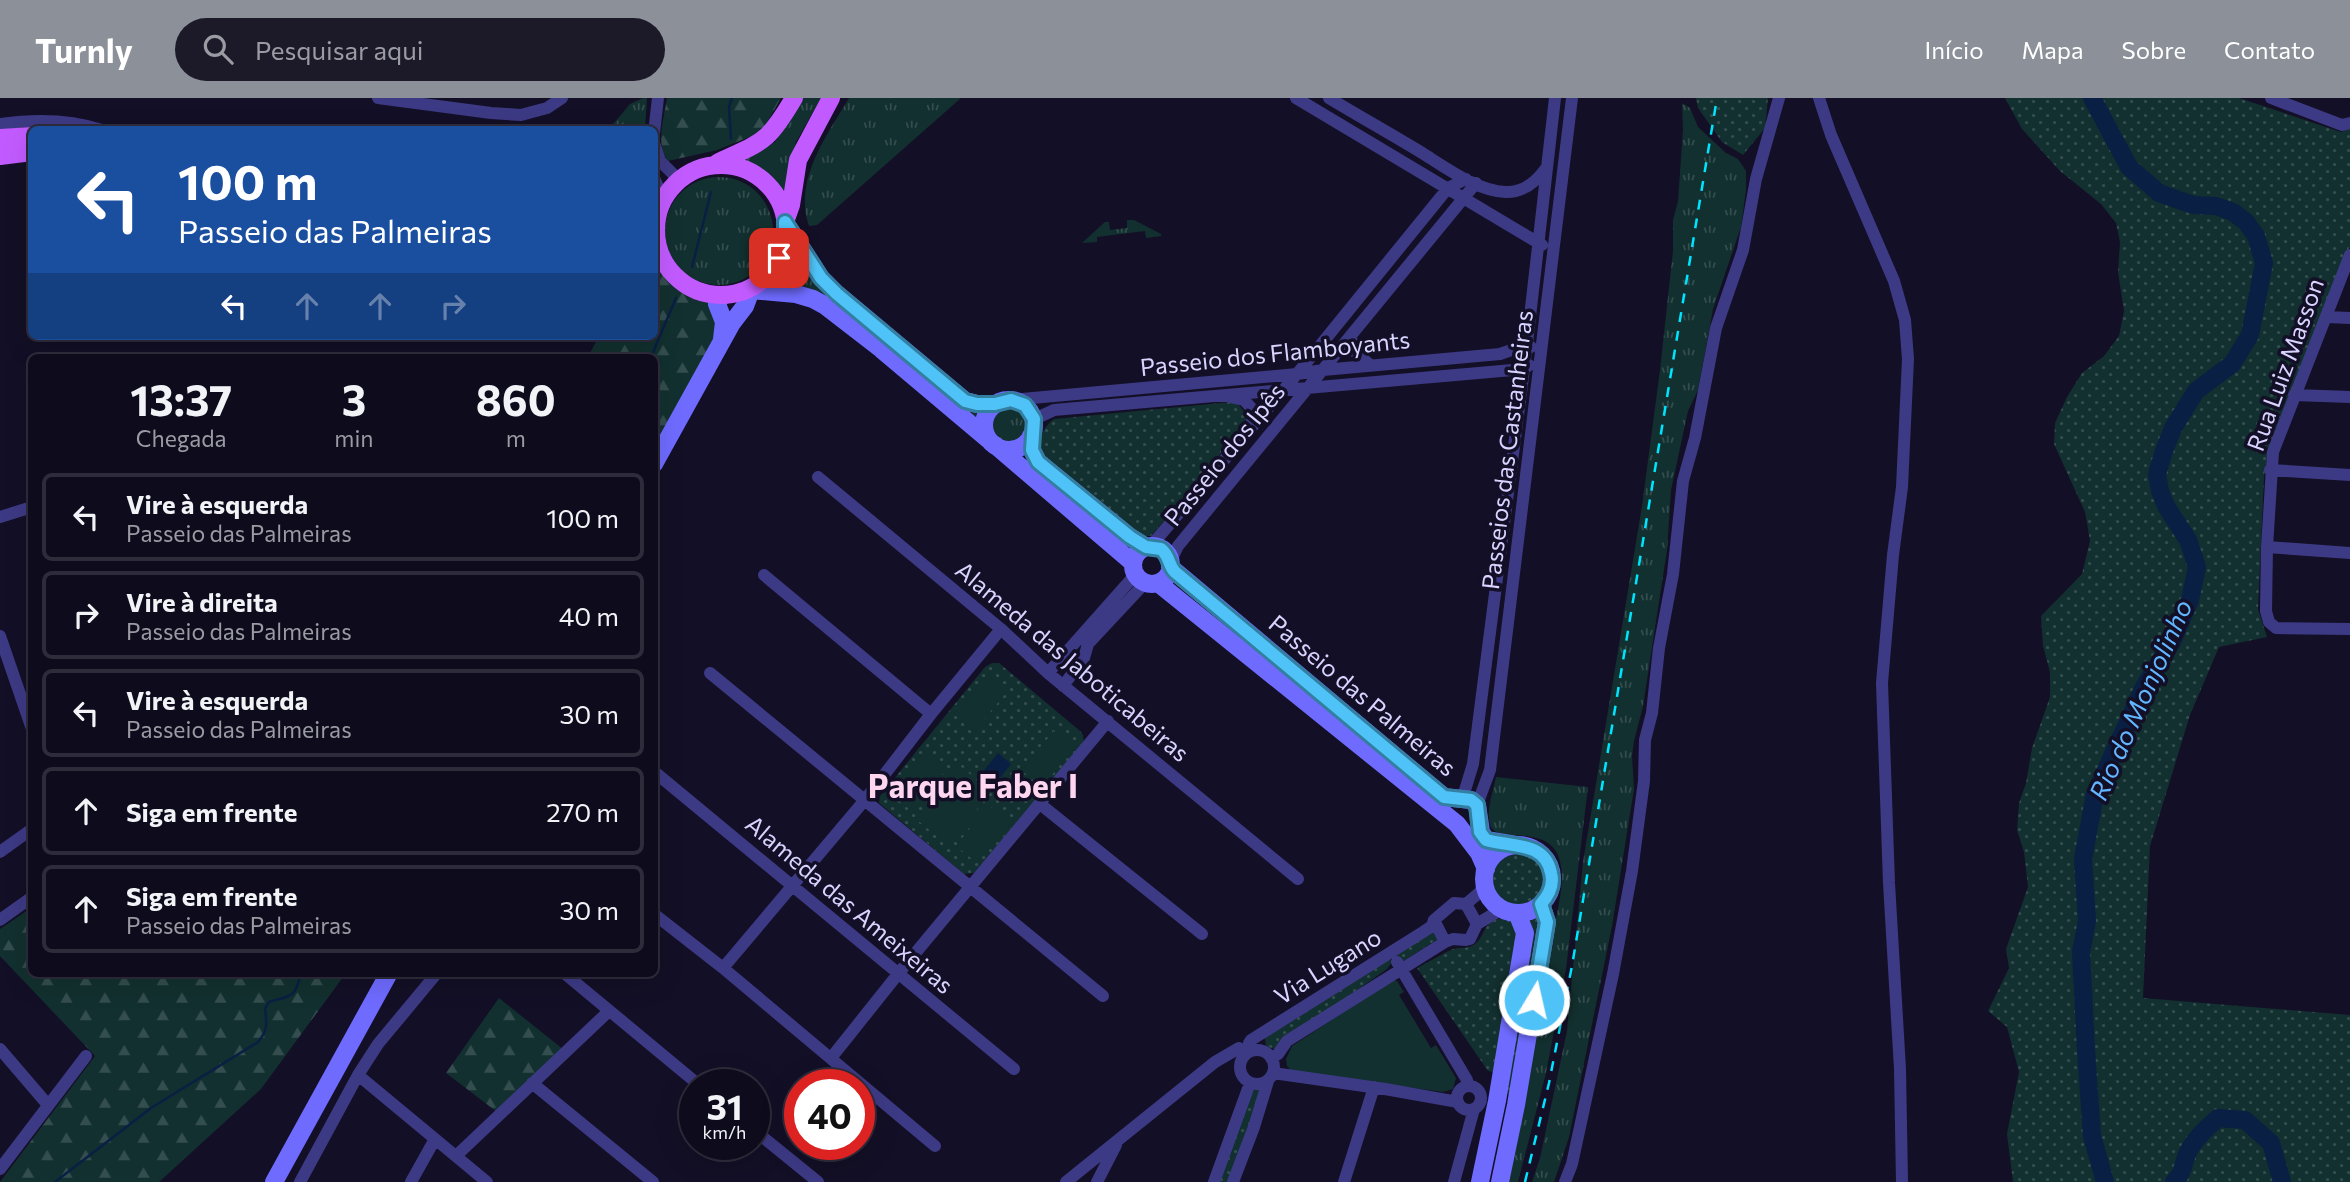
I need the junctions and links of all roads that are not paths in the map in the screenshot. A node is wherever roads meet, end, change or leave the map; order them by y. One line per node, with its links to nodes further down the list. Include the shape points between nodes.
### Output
1 (379, 98): 13 (street)
2 (562, 98): 13 (street, via 521,114 491,113)
3 (658, 98): 17 (street)
4 (794, 98): 23 (main road, via 764,140)
5 (831, 98): 33 (main road, via 798,160)
6 (1296, 98): 27 (street)
7 (1329, 98): 26 (street)
8 (1555, 98): 24 (street)
9 (1572, 98): 31 (street, Passeios das Castanheiras)
10 (1779, 98): 176 (street, via 1756,179 1743,250 1716,328 1683,481 1673,574 1645,740 1632,871)
11 (1819, 98): 177 (street, via 1894,281 1905,320 1908,359 1902,487 1882,683)
12 (2271, 98): 15 (street)
13 (461, 103)
14 (0, 124): 16 (street, via 77,122)
15 (2346, 124)
16 (90, 126)
17 (655, 126)
18 (28, 136): 19 (main road)
19 (0, 138)
20 (28, 152): 22 (main road)
21 (658, 155): 25 (street)
22 (0, 156)
23 (712, 166): 25 (main road); 33 (main road, via 734,166 755,175 772,190)
24 (1547, 167): 26 (street, via 1517,191 1496,191); 29 (street)
25 (679, 180): 30 (main road)
26 (1471, 181): 27 (street); 28 (street, Passeio dos Ipês)
27 (1448, 188): 28 (street); 35 (street, Passeio dos Ipês)
28 (1464, 197): 36 (street); 37 (street, Passeio dos Ipês)
29 (1544, 197): 31 (street); 34 (street)
30 (659, 198)
31 (1560, 198): 32 (street, Passeios das Castanheiras)
32 (1558, 218): 34 (street); 40 (street, Passeios das Castanheiras)
33 (785, 222): 44 (main road, via 779,258); 72 (street, via 821,278 837,294 965,401)
34 (1541, 223): 36 (street); 38 (street)
35 (1415, 230): 37 (street); 46 (street, Passeio dos Ipês)
36 (1519, 230): 38 (street)
37 (1429, 241): 49 (street, Passeio dos Ipês)
38 (1539, 243): 40 (street); 52 (street)
39 (658, 244): 43 (main road)
40 (1555, 247): 53 (street, Passeios das Castanheiras)
41 (2350, 255): 47 (street, Rua Luiz Masson)
42 (658, 264): 43 (main road)
43 (669, 273): 45 (main road, via 693,289)
44 (751, 290): 45 (main road); 50 (street); 77 (street, Passeio das Palmeiras, via 796,294 824,305)
45 (722, 296): 50 (street, via 716,304 723,322)
46 (1348, 312): 49 (street); 51 (street, Passeio dos Ipês)
47 (2326, 317): 48 (street); 70 (street, Rua Luiz Masson)
48 (2350, 318)
49 (1355, 331): 54 (street, Passeio dos Ipês); 57 (street, via 1353,351)
50 (721, 342): 78 (street)
51 (1322, 344): 54 (street); 62 (street, Passeio dos Ipês)
52 (1526, 345): 53 (street); 55 (street, Passeio dos Flamboyants); 61 (street)
53 (1542, 349): 56 (street, Passeios das Castanheiras)
54 (1337, 353): 59 (street, Passeio dos Ipês)
55 (1500, 354): 57 (street, Passeio dos Flamboyants); 60 (street)
56 (1540, 364): 61 (street, Passeio dos Flamboyants, via 1533,362); 64 (street, Passeios das Castanheiras)
57 (1370, 365): 58 (street, Passeio dos Flamboyants)
58 (1350, 367): 59 (street, Passeio dos Flamboyants); 65 (street, via 1349,374)
59 (1323, 370): 62 (street, Passeio dos Flamboyants); 66 (street, Passeio dos Ipês)
60 (1500, 371): 61 (street, Passeio dos Flamboyants); 65 (street, Passeio dos Flamboyants)
61 (1523, 373): 64 (street); 100 (street)
62 (1297, 374): 63 (street, Passeio dos Flamboyants); 67 (street, Passeio dos Ipês)
63 (1262, 377): 68 (street); 72 (street, Passeio dos Flamboyants)
64 (1538, 381): 101 (street, Passeios das Castanheiras)
65 (1357, 383): 66 (street, Passeio dos Flamboyants)
66 (1308, 388): 67 (street, Passeio dos Flamboyants); 74 (street, Passeio dos Ipês)
67 (1283, 390): 68 (street, Passeio dos Flamboyants); 73 (street, Passeio dos Ipês)
68 (1263, 391): 69 (street, Passeio dos Flamboyants)
69 (1223, 395): 75 (street, Passeio dos Flamboyants, via 1054,410 1039,417); 76 (street, via 1250,404 1254,411)
70 (2294, 395): 71 (street); 79 (street, Rua Luiz Masson)
71 (2350, 397)
72 (1003, 402): 75 (street, via 1025,405); 77 (street, via 986,416 984,424)
73 (1266, 411): 74 (street); 76 (street, Passeio dos Ipês)
74 (1280, 422): 87 (street, Passeio dos Ipês, via 1178,546)
75 (1033, 430): 77 (street, via 1026,443 1011,450); 84 (street, via 1032,450 1038,462)
76 (1249, 431): 84 (street, Passeio dos Ipês)
77 (992, 443): 89 (street, Passeio das Palmeiras)
78 (658, 457)
79 (2270, 470): 80 (street); 85 (street, Rua Luiz Masson)
80 (2350, 475)
81 (818, 477): 90 (street, Alameda das Jaboticabeiras)
82 (28, 508): 83 (street)
83 (0, 517)
84 (1148, 547): 87 (street, via 1161,549); 89 (street, via 1137,553)
85 (2267, 547): 86 (street); 91 (street, Rua Luiz Masson, via 2267,617 2276,628)
86 (2350, 553)
87 (1170, 564): 89 (street, via 1167,577); 104 (street, Passeio das Palmeiras, via 1444,797)
88 (764, 575): 97 (street)
89 (1143, 576): 93 (street); 106 (street, Passeio das Palmeiras)
90 (1001, 629): 95 (street, Alameda das Jaboticabeiras); 97 (street)
91 (2350, 629)
92 (0, 636): 98 (street)
93 (1084, 640): 95 (street); 96 (street, via 1084,658)
94 (710, 673): 103 (street)
95 (1048, 673): 96 (street, Alameda das Jaboticabeiras)
96 (1063, 686): 99 (street, Alameda das Jaboticabeiras)
97 (931, 714): 103 (street)
98 (28, 717)
99 (1108, 721): 105 (street); 111 (street, Alameda das Jaboticabeiras)
100 (1473, 764): 101 (street); 104 (street)
101 (1490, 770): 104 (street, Passeios das Castanheiras)
102 (658, 775): 112 (street, Alameda das Ameixeiras)
103 (864, 801): 112 (street); 113 (street)
104 (1464, 802): 106 (street, via 1453,812); 108 (street, via 1483,837)
105 (1040, 804): 113 (street); 122 (street)
106 (1457, 824): 110 (street, Passeio das Palmeiras, via 1479,853)
107 (28, 832): 109 (street)
108 (1516, 845): 110 (street, via 1497,853); 116 (street, via 1538,851 1551,870 1552,885)
109 (0, 852)
110 (1486, 878): 115 (street, Via Lugano); 117 (street, via 1491,898)
111 (1298, 879)
112 (792, 885): 125 (street); 127 (street, Alameda das Ameixeiras)
113 (971, 887): 127 (street); 132 (street)
114 (28, 900): 119 (street)
115 (1466, 904): 120 (street, Via Lugano, via 1454,903); 121 (street)
116 (1541, 904): 117 (street, via 1530,911); 152 (street, via 1547,922)
117 (1510, 911): 121 (street, Via Lugano); 149 (street, via 1525,933)
118 (658, 917): 125 (street)
119 (0, 920)
120 (1434, 920): 123 (street); 124 (street, Via Lugano, via 1432,926)
121 (1477, 925): 123 (street, Via Lugano, via 1470,939)
122 (1202, 934)
123 (1445, 942): 126 (street, Via Lugano)
124 (1391, 952): 126 (street); 135 (street, Via Lugano, via 1251,1040)
125 (723, 968): 137 (street)
126 (1400, 968): 138 (street, Via Lugano, via 1286,1041); 147 (street, via 1467,1080)
127 (898, 974): 137 (street); 141 (street, Alameda das Ameixeiras)
128 (374, 977): 161 (street)
129 (387, 977): 162 (street)
130 (434, 977): 143 (street)
131 (569, 977): 133 (street)
132 (1102, 996)
133 (609, 1011): 140 (street); 145 (street)
134 (0, 1049): 151 (street)
135 (1248, 1052): 138 (street, via 1265,1052); 139 (street, via 1239,1048); 142 (street)
136 (86, 1056): 151 (street)
137 (831, 1058): 157 (street)
138 (1271, 1058): 144 (street)
139 (1207, 1068): 142 (street); 155 (street)
140 (680, 1069)
141 (1014, 1069)
142 (1240, 1070): 146 (street)
143 (358, 1075): 154 (street); 163 (street)
144 (1270, 1077): 146 (street, via 1261,1084); 148 (street); 171 (street)
145 (532, 1083): 158 (street); 166 (street)
146 (1250, 1083): 170 (street)
147 (1466, 1086): 150 (street, via 1459,1091); 153 (street, via 1480,1093)
148 (1374, 1087): 150 (street); 172 (street)
149 (1497, 1101): 152 (street); 174 (street)
150 (1458, 1102): 153 (street, via 1462,1108)
151 (48, 1105): 159 (street)
152 (1516, 1105): 175 (street)
153 (1474, 1109): 173 (street)
154 (436, 1139): 158 (street); 164 (street)
155 (1118, 1142): 160 (street); 169 (street)
156 (770, 1143): 167 (street)
157 (934, 1146)
158 (457, 1155): 165 (street)
159 (0, 1169)
160 (1079, 1171): 168 (street); 169 (street)
161 (263, 1182)
162 (274, 1182)
163 (300, 1182)
164 (411, 1182)
165 (487, 1182)
166 (653, 1182)
167 (818, 1182)
168 (1066, 1182)
169 (1097, 1182)
170 (1214, 1182)
171 (1233, 1182)
172 (1344, 1182)
173 (1454, 1182)
174 (1480, 1182)
175 (1500, 1182)
176 (1565, 1182)
177 (1902, 1182)

